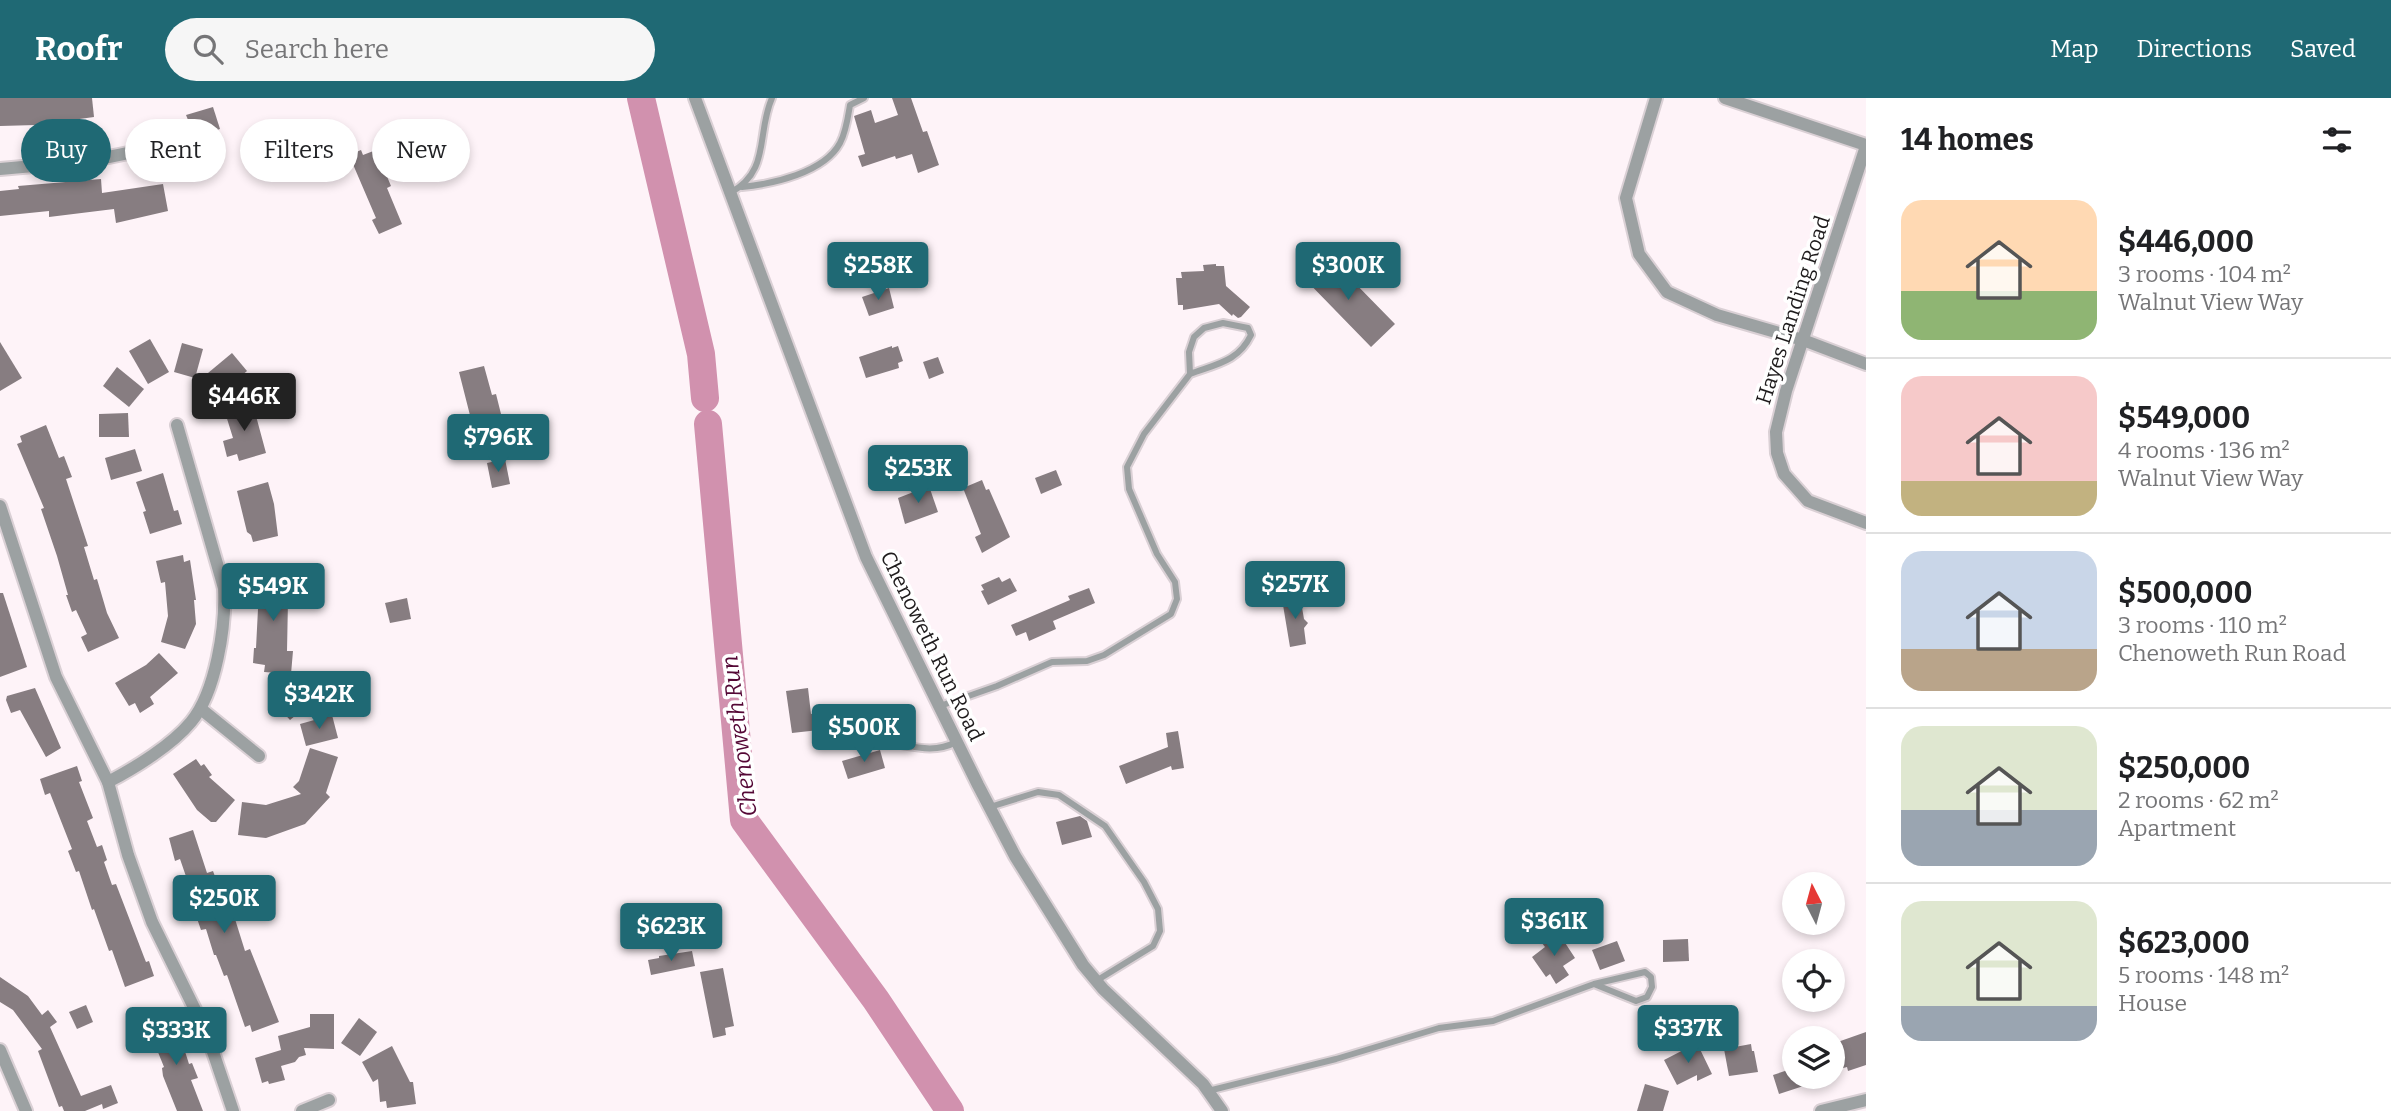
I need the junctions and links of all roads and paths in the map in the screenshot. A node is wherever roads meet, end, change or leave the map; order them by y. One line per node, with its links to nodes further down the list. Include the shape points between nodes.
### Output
1 (695, 98): 9 (street, Chenoweth Run Road)
2 (772, 98): 9 (lane, via 760,157 752,175)
3 (864, 98): 9 (lane, via 850,105 840,143 826,159 803,172)
4 (1656, 98): 10 (street, via 1626,198 1639,254 1667,292 1717,315)
5 (1725, 98): 6 (street)
6 (1866, 145): 10 (street, Hayes Landing Road)
7 (125, 154): 8 (street)
8 (0, 169)
9 (736, 190): 16 (street, Chenoweth Run Road, via 866,557)
10 (1803, 340): 11 (street); 15 (street, Hayes Landing Road, via 1776,432 1784,474 1808,501)
11 (1866, 364)
12 (1190, 374): 12 (lane, via 1189,352 1204,328 1223,323 1248,328 1251,335 1244,349); 16 (lane, via 1144,434 1127,467 1129,489 1157,554 1175,582 1177,599 1171,614 1104,655 1052,663)
13 (177, 425): 17 (street, via 224,588 223,634)
14 (0, 506): 21 (street, via 56,677)
15 (1866, 523)
16 (940, 706): 19 (street, Chenoweth Run Road)
17 (201, 709): 20 (street); 21 (street, via 170,741)
18 (848, 742): 19 (lane, via 934,749)
19 (957, 742): 22 (street, Chenoweth Run Road)
20 (259, 756)
21 (108, 782): 30 (street, via 152,922 208,1034)
22 (990, 807): 23 (street, Chenoweth Run Road, via 1038,894); 23 (lane, via 1038,792 1059,795 1105,825 1144,882 1158,909 1160,932 1153,946)
23 (1096, 981): 26 (street, Chenoweth Run Road)
24 (1594, 984): 24 (lane, via 1644,972 1651,977 1652,988 1647,997 1636,1000); 26 (lane, via 1493,1021 1439,1028)
25 (0, 1051): 29 (street)
26 (1208, 1091): 32 (street, Chenoweth Run Road)
27 (330, 1100): 31 (street)
28 (1866, 1100): 33 (street)
29 (26, 1111)
30 (233, 1111)
31 (302, 1111)
32 (1222, 1111)
33 (1821, 1111)

